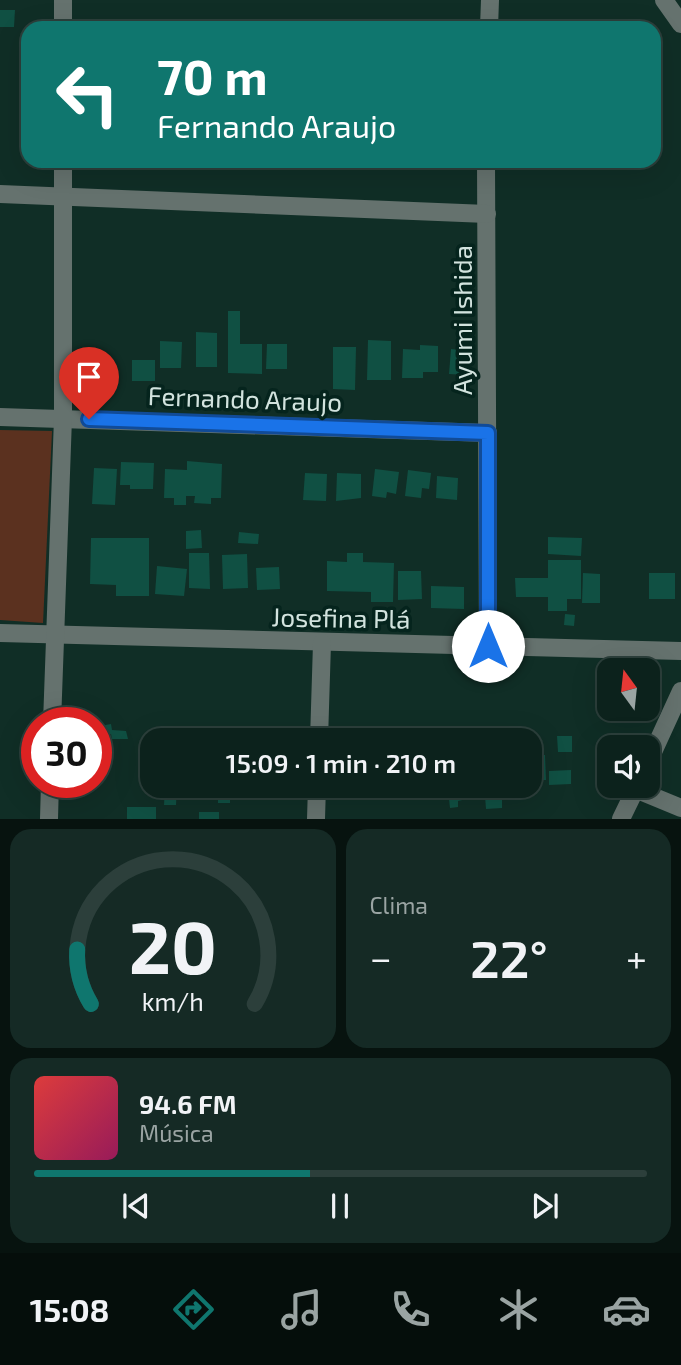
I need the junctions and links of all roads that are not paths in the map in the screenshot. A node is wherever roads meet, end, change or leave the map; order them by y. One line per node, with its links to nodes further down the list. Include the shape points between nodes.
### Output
1 (63, 0): 4 (street)
2 (490, 0): 5 (street)
3 (664, 0): 6 (street)
4 (63, 21)
5 (489, 21)
6 (681, 24)
7 (63, 168): 10 (street)
8 (486, 168): 11 (street, Ayumi Ishida)
9 (0, 194): 10 (street)
10 (63, 195): 11 (street); 13 (street)
11 (487, 214): 14 (street, Ayumi Ishida)
12 (0, 417): 13 (street, Fernando Araujo)
13 (63, 418): 14 (street, Fernando Araujo); 16 (street)
14 (488, 433): 18 (street, Ayumi Ishida)
15 (0, 633): 16 (street, Josefina Plá)
16 (55, 635): 17 (street, Josefina Plá); 21 (street)
17 (322, 643): 18 (street, Josefina Plá); 22 (street)
18 (488, 646): 19 (street, Josefina Plá)
19 (681, 651)
20 (681, 691): 23 (street)
21 (53, 707)
22 (319, 728)
23 (660, 737)
24 (50, 798): 29 (street)
25 (317, 798): 30 (street)
26 (631, 798): 31 (street)
27 (660, 798): 28 (street)
28 (681, 808)
29 (49, 819)
30 (316, 819)
31 (621, 819)

